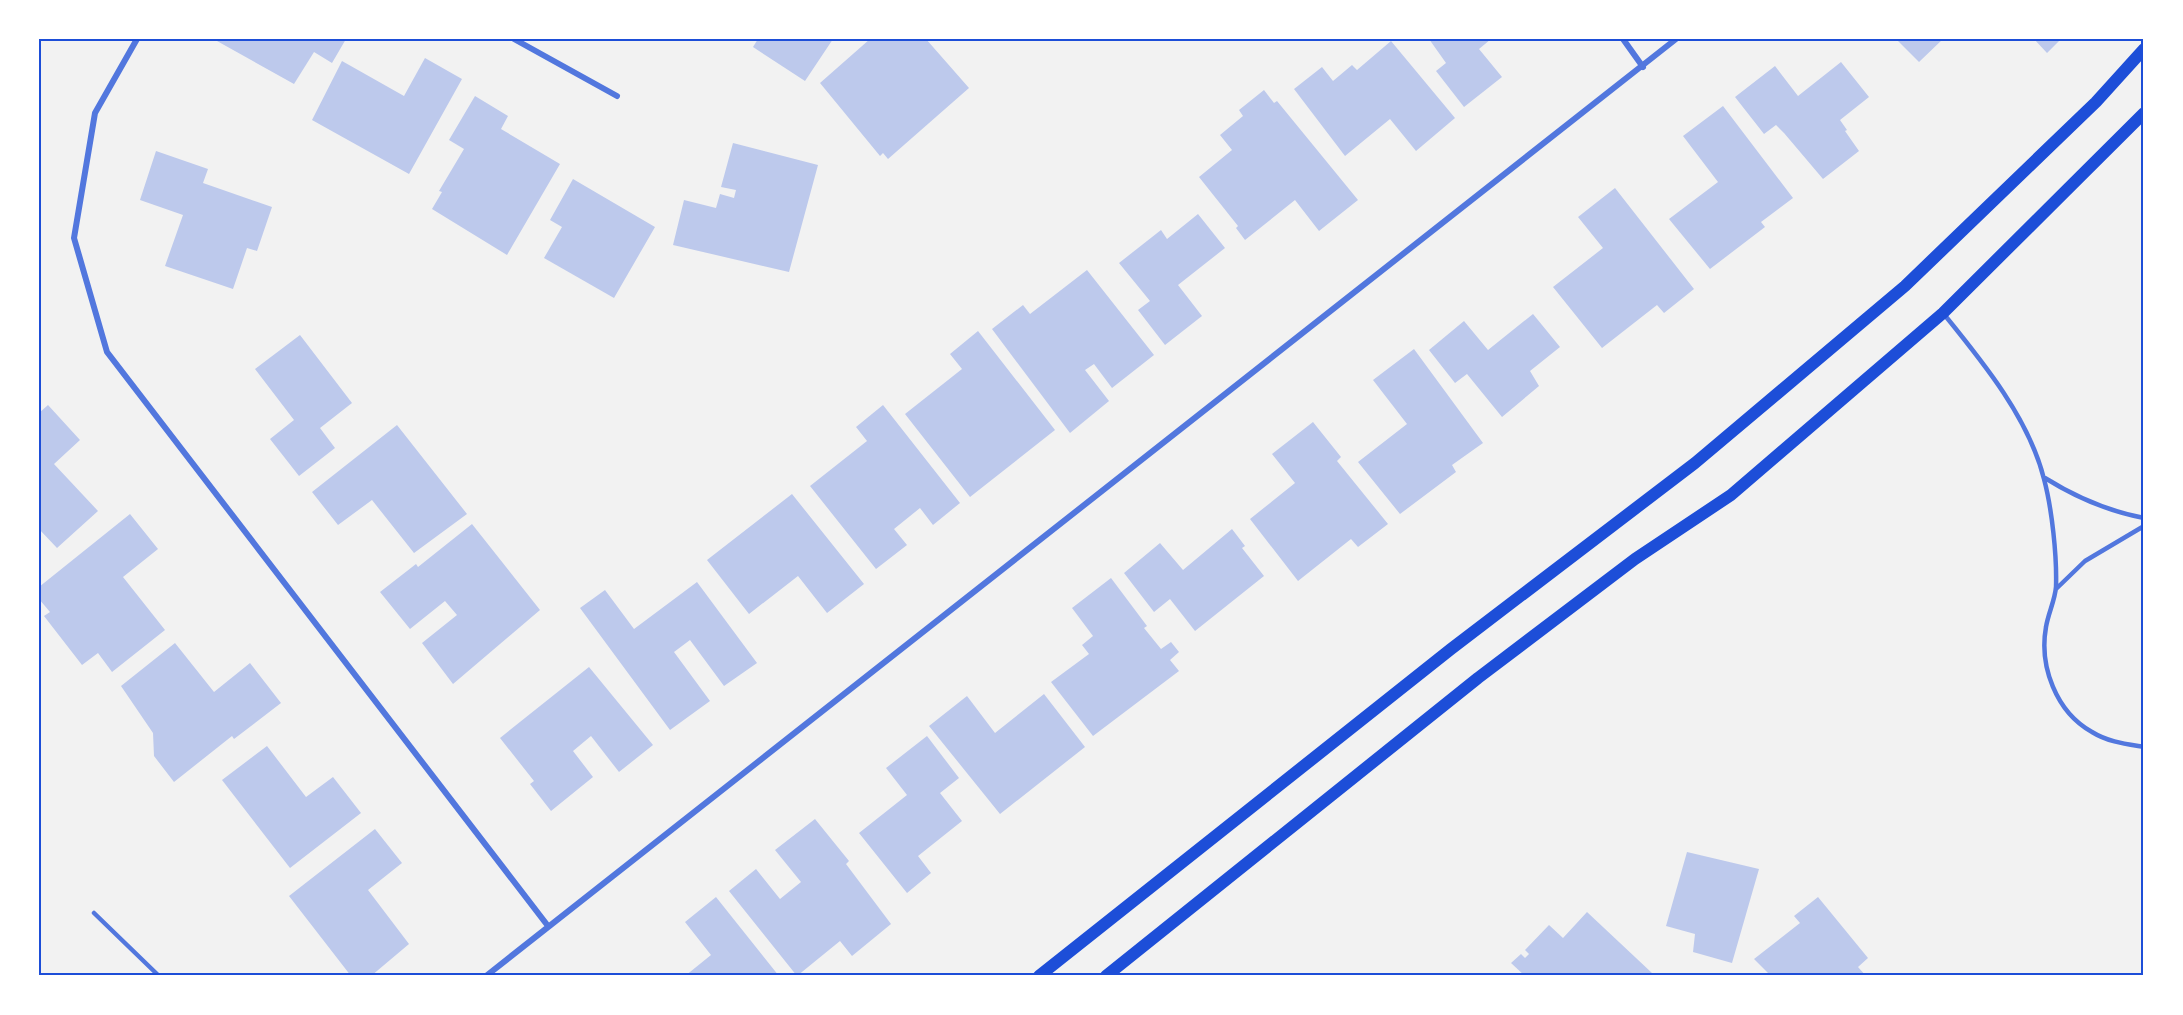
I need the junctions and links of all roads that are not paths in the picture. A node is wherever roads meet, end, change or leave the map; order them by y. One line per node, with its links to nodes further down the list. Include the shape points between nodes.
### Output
1 (137, 39): 16 (street, via 95,113 74,238 107,352)
2 (514, 39): 7 (street)
3 (1623, 39): 6 (street)
4 (1676, 39): 6 (street)
5 (2144, 50): 19 (main road, via 2096,102 1905,286 1695,463 1451,649)
6 (1643, 66): 16 (street)
7 (617, 96)
8 (2144, 113): 9 (main road)
9 (1943, 313): 10 (lane, via 1986,365 2019,418); 20 (main road, via 1731,495 1635,559 1478,678)
10 (2044, 478): 11 (lane, via 2078,499 2115,513); 13 (lane)
11 (2144, 518)
12 (2144, 526): 13 (lane, via 2085,561)
13 (2056, 589): 14 (lane, via 2046,628 2045,666 2061,705 2091,732 2117,743)
14 (2144, 747)
15 (94, 913): 17 (lane)
16 (548, 926): 18 (street)
17 (159, 976)
18 (486, 976)
19 (1039, 976)
20 (1106, 976)

